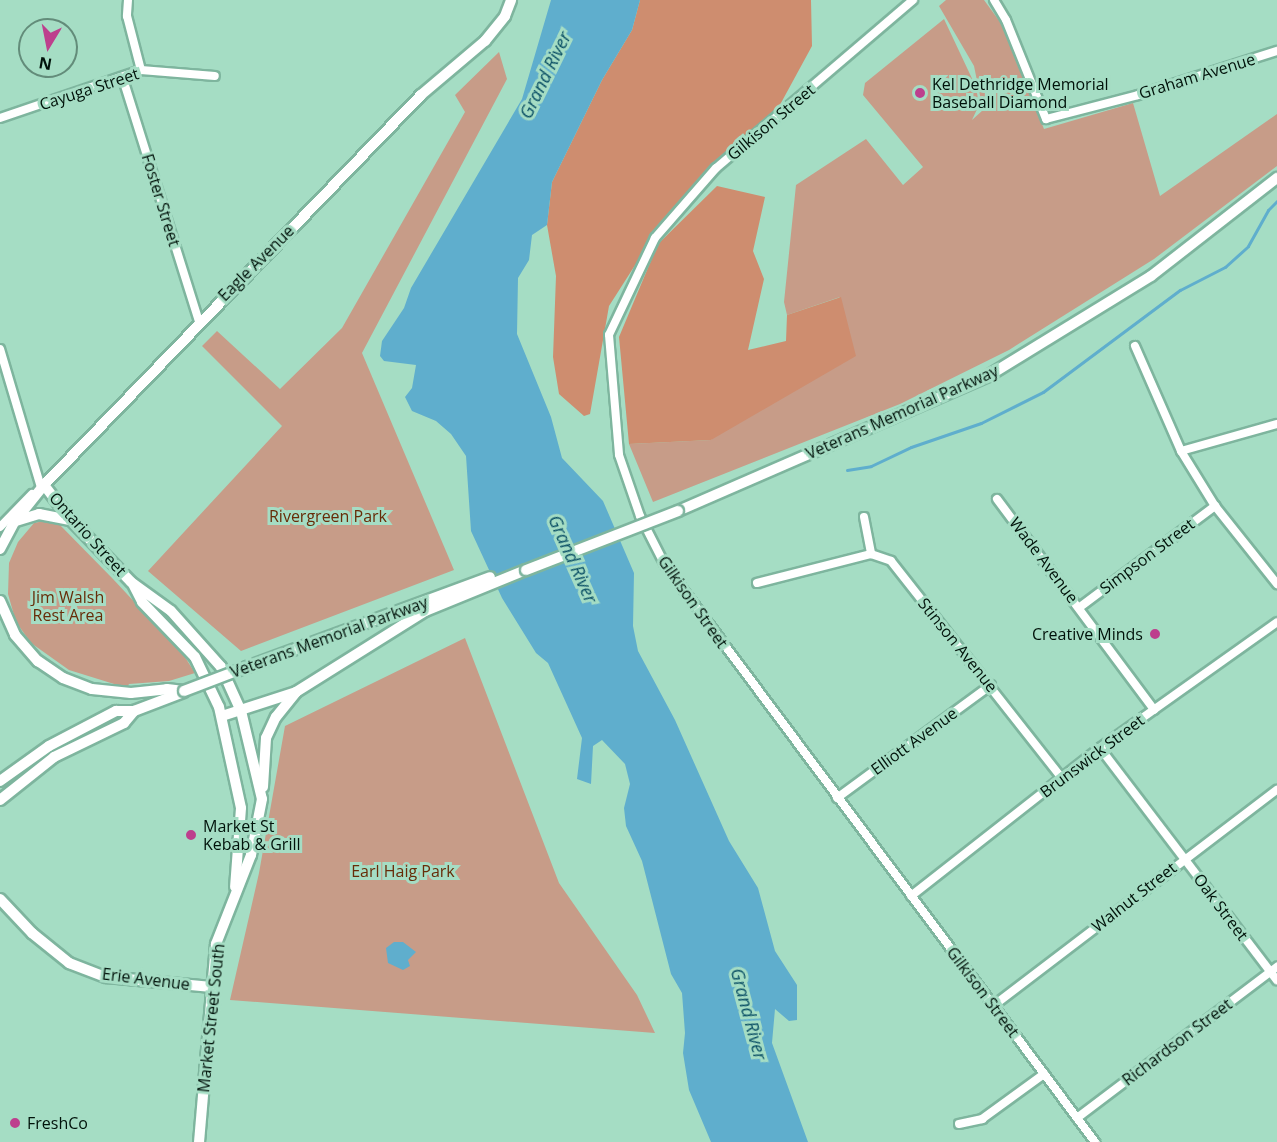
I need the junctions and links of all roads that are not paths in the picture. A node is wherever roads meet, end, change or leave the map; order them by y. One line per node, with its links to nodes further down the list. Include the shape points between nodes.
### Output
1 (128, 0): 6 (street, via 127,16)
2 (511, 0): 11 (main road, Eagle Avenue, via 505,16 485,41 427,89)
3 (914, 0): 43 (street, Gilkison Street, via 716,168 655,238 609,335 619,456 640,516 665,566)
4 (994, 0): 5 (street, Graham Avenue, via 1046,119)
5 (1277, 51)
6 (141, 70): 7 (street, Cayuga Street); 8 (street, Cayuga Street)
7 (215, 76)
8 (123, 79): 9 (street, Cayuga Street); 11 (street, Foster Street)
9 (0, 118)
10 (1277, 178): 29 (main road, Veterans Memorial Parkway, bridge, via 1151,276 988,376 678,512 526,570 497,575)
11 (199, 321): 16 (main road, Eagle Avenue)
12 (1134, 346): 15 (street)
13 (0, 352): 16 (street, Ontario Street)
14 (1277, 424): 15 (street)
15 (1181, 451): 18 (street)
16 (44, 485): 20 (main road, Ontario Street); 21 (main road); 22 (street, Eagle Avenue)
17 (997, 499): 30 (street, Wade Avenue)
18 (1215, 506): 27 (street); 30 (street, Simpson Street)
19 (864, 517): 24 (street)
20 (71, 520): 21 (main road, via 39,514); 25 (main road, Ontario Street)
21 (15, 521): 23 (main road)
22 (0, 526)
23 (0, 549)
24 (871, 554): 26 (street); 32 (street, Stinson Avenue, via 891,561)
25 (132, 582): 37 (main road, Market Street South, via 196,636 220,668); 38 (main road, Market Street South, via 142,602 195,657 207,676)
26 (757, 583)
27 (1277, 584)
28 (0, 601): 33 (main road, via 15,635 38,661 63,678 92,689)
29 (423, 607): 33 (main road, Veterans Memorial Parkway, bridge); 34 (main road)
30 (1080, 607): 35 (street, Wade Avenue)
31 (1277, 622): 35 (street, Brunswick Street)
32 (991, 685): 40 (street, Stinson Avenue); 43 (street, Elliott Avenue)
33 (184, 692): 36 (main road, Veterans Memorial Parkway)
34 (296, 692): 37 (main road); 44 (main road, via 276,717 266,738)
35 (1154, 710): 39 (street, Brunswick Street)
36 (134, 711): 41 (main road, Veterans Memorial Parkway, via 116,711 49,746); 45 (main road, Veterans Memorial Parkway, via 124,723 54,757)
37 (241, 711): 38 (main road); 44 (main road, Market Street South)
38 (222, 716): 48 (main road, Market Street South, via 241,808)
39 (1100, 748): 40 (street, Brunswick Street); 46 (street, Oak Street)
40 (1061, 777): 47 (street, Brunswick Street)
41 (0, 781)
42 (1277, 790): 46 (street, Walnut Street)
43 (837, 798): 47 (street, Gilkison Street)
44 (262, 799): 48 (main road, Market Street South, via 251,855)
45 (0, 800)
46 (1184, 858): 50 (street, Oak Street); 53 (street, Walnut Street)
47 (911, 896): 53 (street, Gilkison Street)
48 (234, 897): 52 (main road, Market Street South, via 216,944)
49 (0, 899): 52 (main road, Erie Avenue, via 32,933 69,963 106,977)
50 (1274, 969): 51 (street, Oak Street); 55 (street, Richardson Street)
51 (1277, 980)
52 (212, 987): 57 (main road, Market Street South)
53 (993, 1006): 54 (street, Gilkison Street)
54 (1044, 1074): 55 (street, Gilkison Street); 56 (street, via 982,1119)
55 (1077, 1118): 58 (street, Gilkison Street)
56 (959, 1124)
57 (199, 1142)
58 (1095, 1142)

